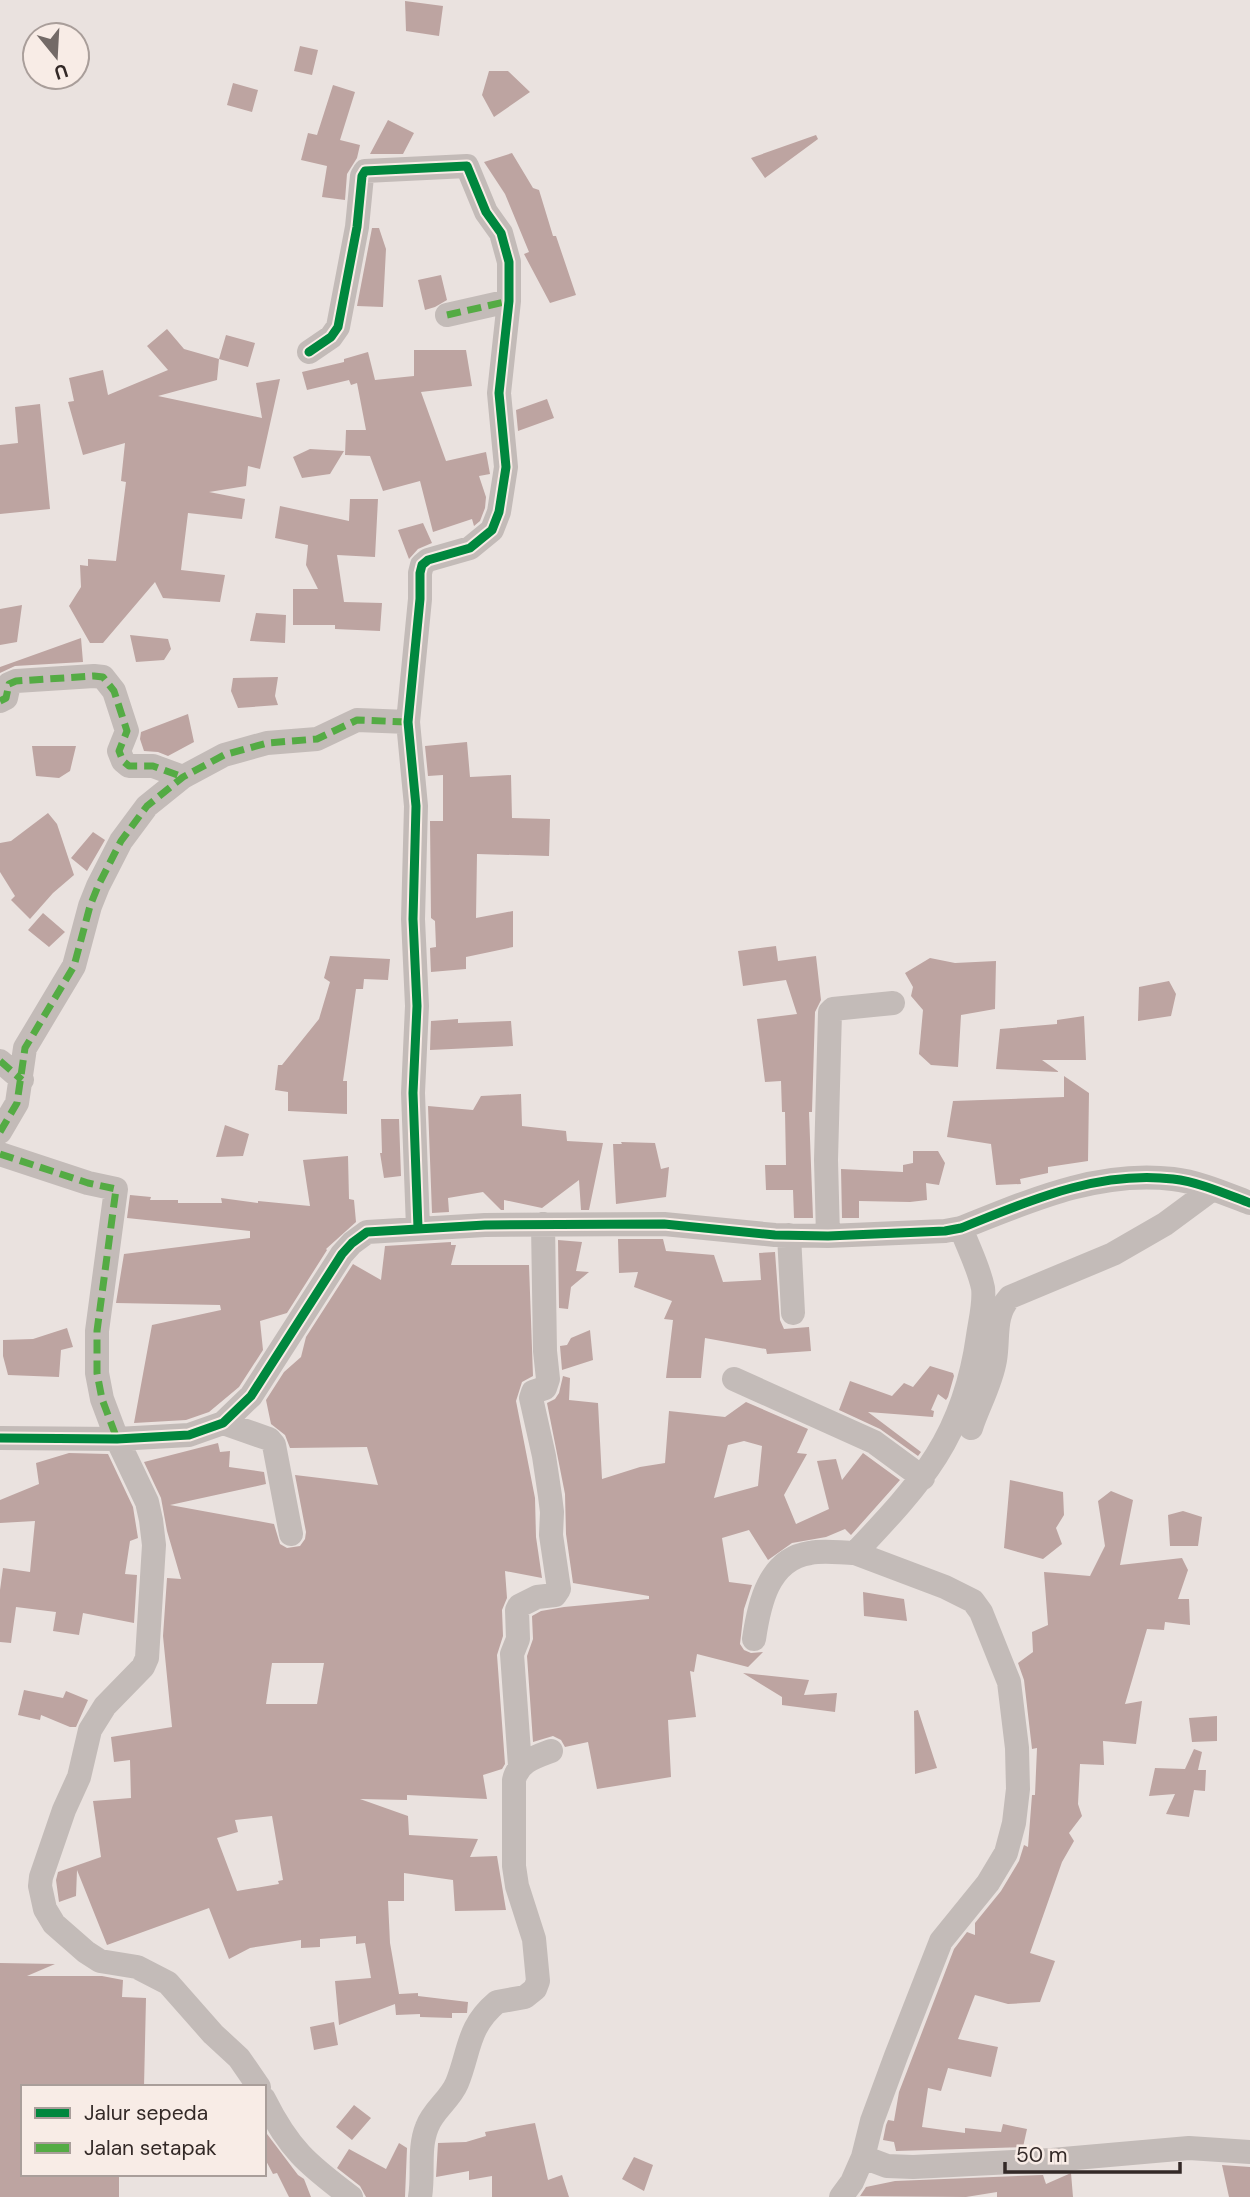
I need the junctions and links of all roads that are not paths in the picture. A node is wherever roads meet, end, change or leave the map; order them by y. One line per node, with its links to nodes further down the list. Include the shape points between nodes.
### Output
1 (509, 302): 2 (street); 3 (street, via 506,248 467,166 369,170 362,176 338,327); 5 (street, via 499,393 506,467 499,512 492,530 477,544 422,565)
2 (447, 315)
3 (309, 352)
4 (0, 701): 6 (street, via 6,698 9,684 16,681 103,677 114,691 127,731 119,751 123,761)
5 (408, 722): 6 (street, via 357,720 317,739 267,743 224,755); 15 (street, via 416,806 413,1093)
6 (183, 777): 9 (street, via 147,806 106,869 74,965 25,1048)
7 (894, 1003): 18 (street, via 830,1012)
8 (0, 1061): 9 (street)
9 (22, 1080): 10 (street, via 18,1102)
10 (0, 1132)
11 (0, 1154): 24 (street, via 116,1189 97,1331 97,1373)
12 (1211, 1190): 13 (street); 16 (street, via 1186,1181 1152,1178 1095,1183 1064,1189); 22 (street, via 1113,1254 1010,1297 1001,1307 995,1359)
13 (1250, 1203)
14 (543, 1224): 15 (street); 17 (street, via 664,1224); 30 (street, via 548,1379 545,1388 533,1392 531,1398 548,1482 559,1589 555,1595 537,1597 517,1610 518,1639 512,1654)
15 (418, 1228): 21 (street, via 367,1232 352,1243 251,1396)
16 (961, 1228): 18 (street); 25 (street, via 983,1289 975,1361 951,1432)
17 (789, 1236): 18 (street); 19 (street)
18 (828, 1236)
19 (793, 1313)
20 (734, 1379): 25 (street, via 874,1442)
21 (223, 1423): 24 (street, via 189,1435); 26 (street, via 274,1445)
22 (971, 1429)
23 (0, 1438): 24 (street)
24 (117, 1438): 31 (street, via 146,1502 153,1532 147,1658 90,1730 79,1777 44,1865 42,1898 54,1924 86,1952 100,1961 137,1966 168,1983 239,2058)
25 (923, 1478): 27 (street)
26 (291, 1534)
27 (855, 1553): 28 (street, via 812,1552 784,1566 761,1598); 34 (street, via 946,1587 977,1606 1009,1682 1018,1775 1006,1853 941,1941 899,2045)
28 (754, 1639)
29 (551, 1751): 30 (street)
30 (520, 1766): 36 (street, via 514,1780 514,1866 534,1939 538,1981 525,1997 497,2001 476,2027 457,2083 426,2127)
31 (257, 2085)
32 (266, 2102): 35 (street, via 291,2145)
33 (1250, 2152): 34 (street, via 1189,2148 913,2167 887,2166)
34 (863, 2157): 37 (street)
35 (351, 2197)
36 (420, 2197)
37 (841, 2197)

